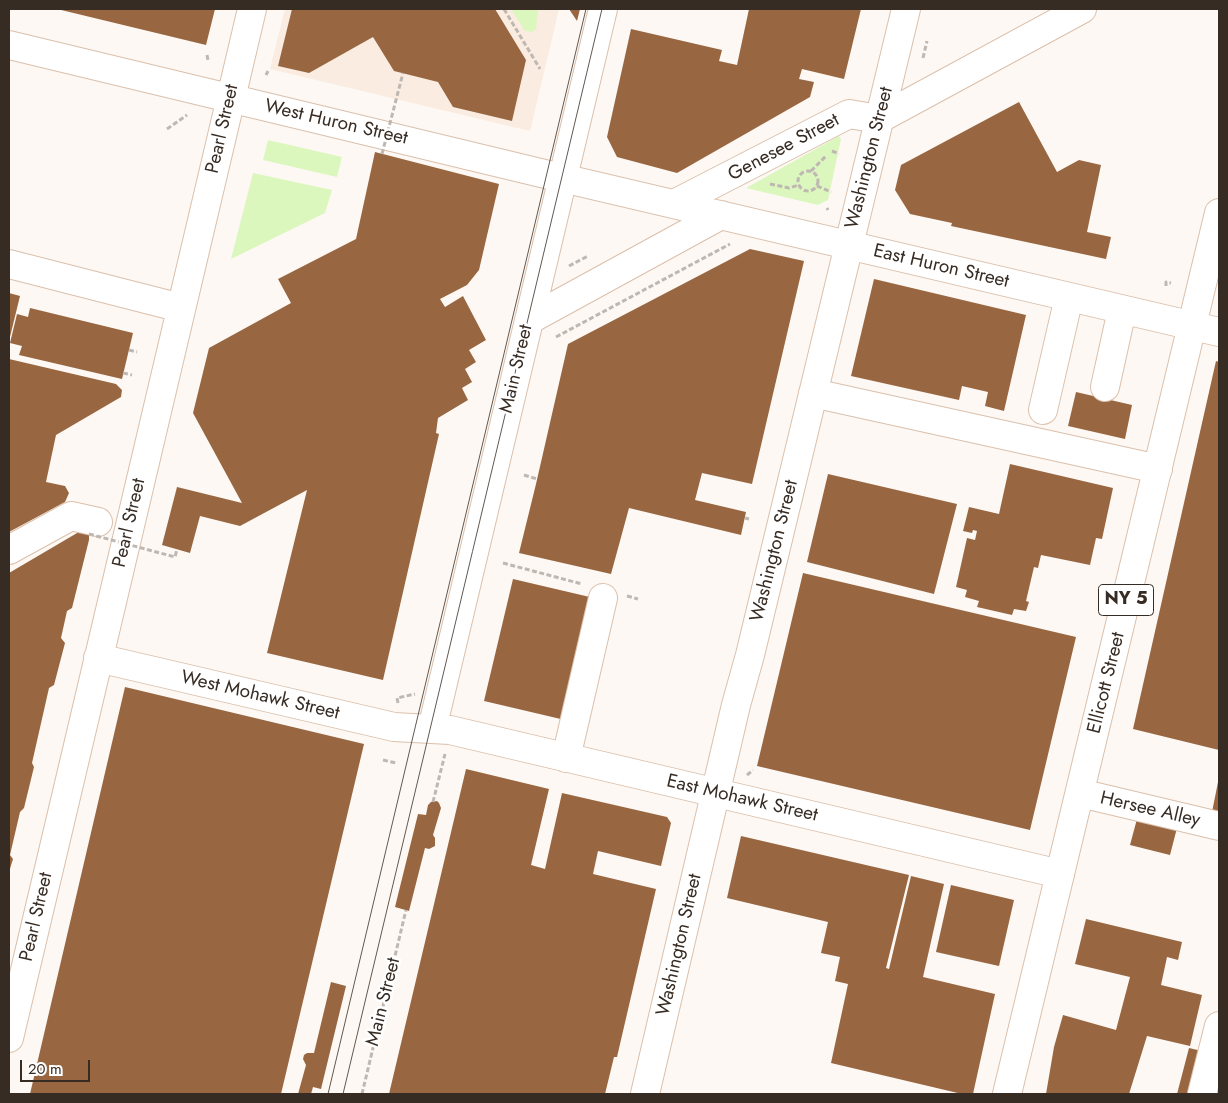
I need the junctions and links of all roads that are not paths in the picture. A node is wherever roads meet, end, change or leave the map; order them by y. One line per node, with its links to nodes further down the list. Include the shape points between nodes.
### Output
1 (252, 9): 7 (street, Pearl Street)
2 (585, 9): 9 (street, Main Street)
3 (603, 9): 9 (street, Main Street)
4 (906, 9): 8 (street, Washington Street)
5 (1082, 9): 8 (street)
6 (9, 45): 7 (street, West Huron Street)
7 (230, 98): 9 (street, West Huron Street); 16 (street, Pearl Street)
8 (879, 119): 10 (street, Genesee Street, via 849,114); 13 (street, Washington Street)
9 (551, 175): 10 (street, East Huron Street); 18 (street, Main Street); 29 (street, Main Street)
10 (674, 204): 12 (street, East Huron Street)
11 (1219, 213): 19 (street, Ellicott Street / NY 5)
12 (721, 215): 13 (street, East Huron Street); 18 (street)
13 (849, 246): 15 (street, East Huron Street); 22 (street, Washington Street)
14 (9, 264): 16 (street)
15 (1069, 297): 17 (street, East Huron Street); 23 (street)
16 (181, 308): 28 (street, Pearl Street)
17 (1122, 310): 19 (street, East Huron Street); 21 (street)
18 (529, 320): 29 (street, Main Street)
19 (1192, 326): 20 (street, East Huron Street); 24 (street, Ellicott Street / NY 5)
20 (1219, 332)
21 (1106, 387)
22 (813, 393): 24 (street); 31 (street, Washington Street)
23 (1043, 410)
24 (1158, 469): 32 (street, Ellicott Street / NY 5)
25 (94, 528): 26 (street, via 71,516)
26 (9, 550)
27 (604, 593): 30 (street)
28 (98, 658): 29 (street, West Mohawk Street, via 394,728); 36 (street, Pearl Street)
29 (430, 729): 30 (street, East Mohawk Street)
30 (566, 758): 31 (street, East Mohawk Street)
31 (716, 793): 34 (street, East Mohawk Street); 37 (street, Washington Street)
32 (1080, 793): 33 (street, Hersee Alley); 34 (street, Ellicott Street / NY 5)
33 (1219, 826)
34 (1060, 874): 38 (street, Ellicott Street / NY 5)
35 (1219, 1026): 39 (street)
36 (9, 1038)
37 (645, 1094)
38 (1007, 1094)
39 (1202, 1094)

